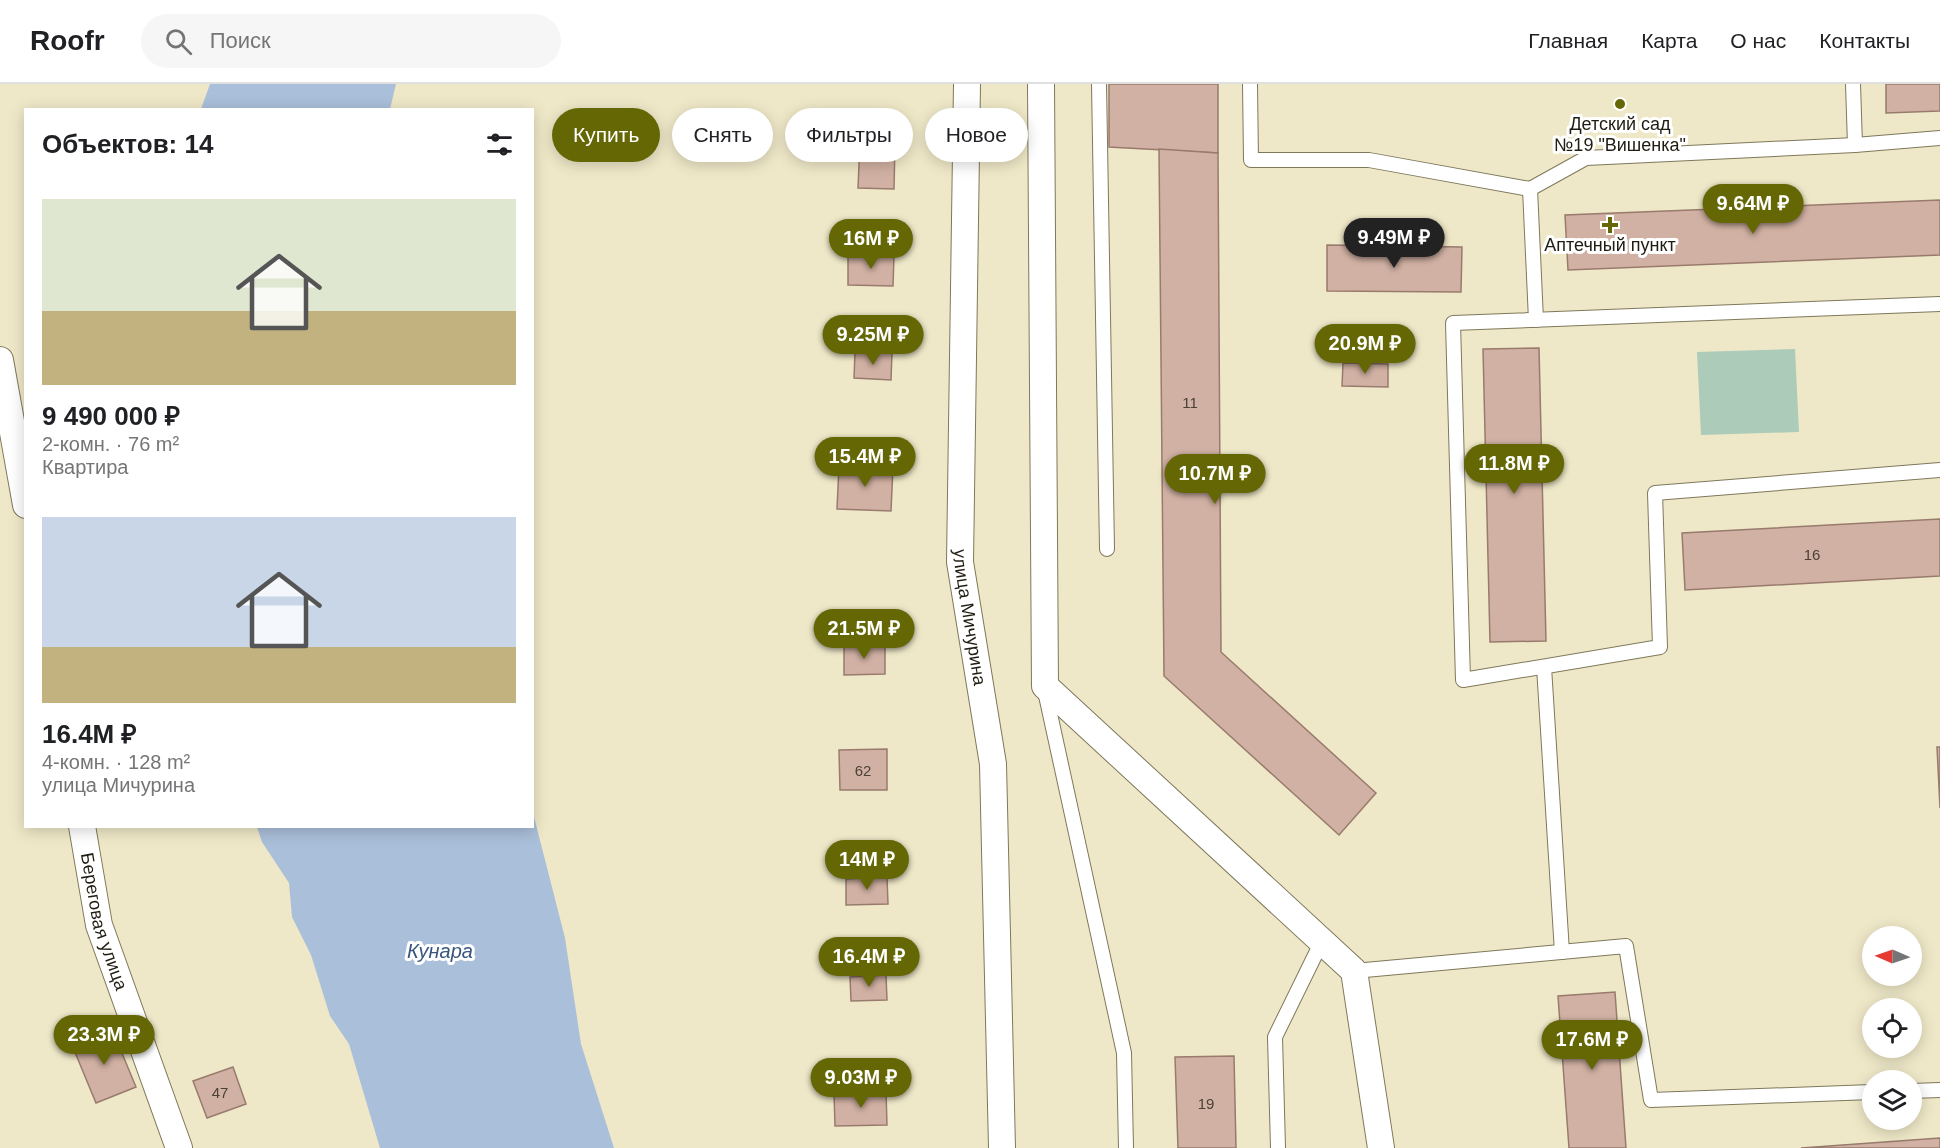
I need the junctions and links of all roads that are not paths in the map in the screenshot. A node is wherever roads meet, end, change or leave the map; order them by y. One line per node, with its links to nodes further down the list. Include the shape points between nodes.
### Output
1 (967, 84): 25 (street, улица Мичурина, via 960,562 993,764)
2 (1041, 84): 16 (street)
3 (1099, 84): 14 (lane)
4 (1250, 84): 8 (lane, via 1251,160 1370,160)
5 (1853, 84): 7 (lane)
6 (1940, 138): 7 (lane)
7 (1855, 145): 8 (lane, via 1586,158)
8 (1530, 189): 10 (lane)
9 (1940, 304): 10 (lane)
10 (1536, 320): 15 (lane, via 1453,323 1463,680)
11 (0, 360): 13 (street)
12 (1940, 471): 15 (lane, via 1655,493 1660,647)
13 (24, 494)
14 (1107, 549)
15 (1544, 667): 19 (lane)
16 (1045, 686): 18 (street); 26 (lane, via 1124,1053)
17 (82, 828): 24 (street, Береговая улица, via 99,926)
18 (1322, 941): 20 (street); 27 (lane, via 1275,1037)
19 (1562, 952): 20 (lane); 23 (lane, via 1626,946 1650,1100)
20 (1354, 971): 28 (street)
21 (1940, 1090): 22 (lane)
22 (1922, 1091)
23 (1862, 1092)
24 (179, 1148)
25 (1002, 1148)
26 (1126, 1148)
27 (1278, 1148)
28 (1381, 1148)

